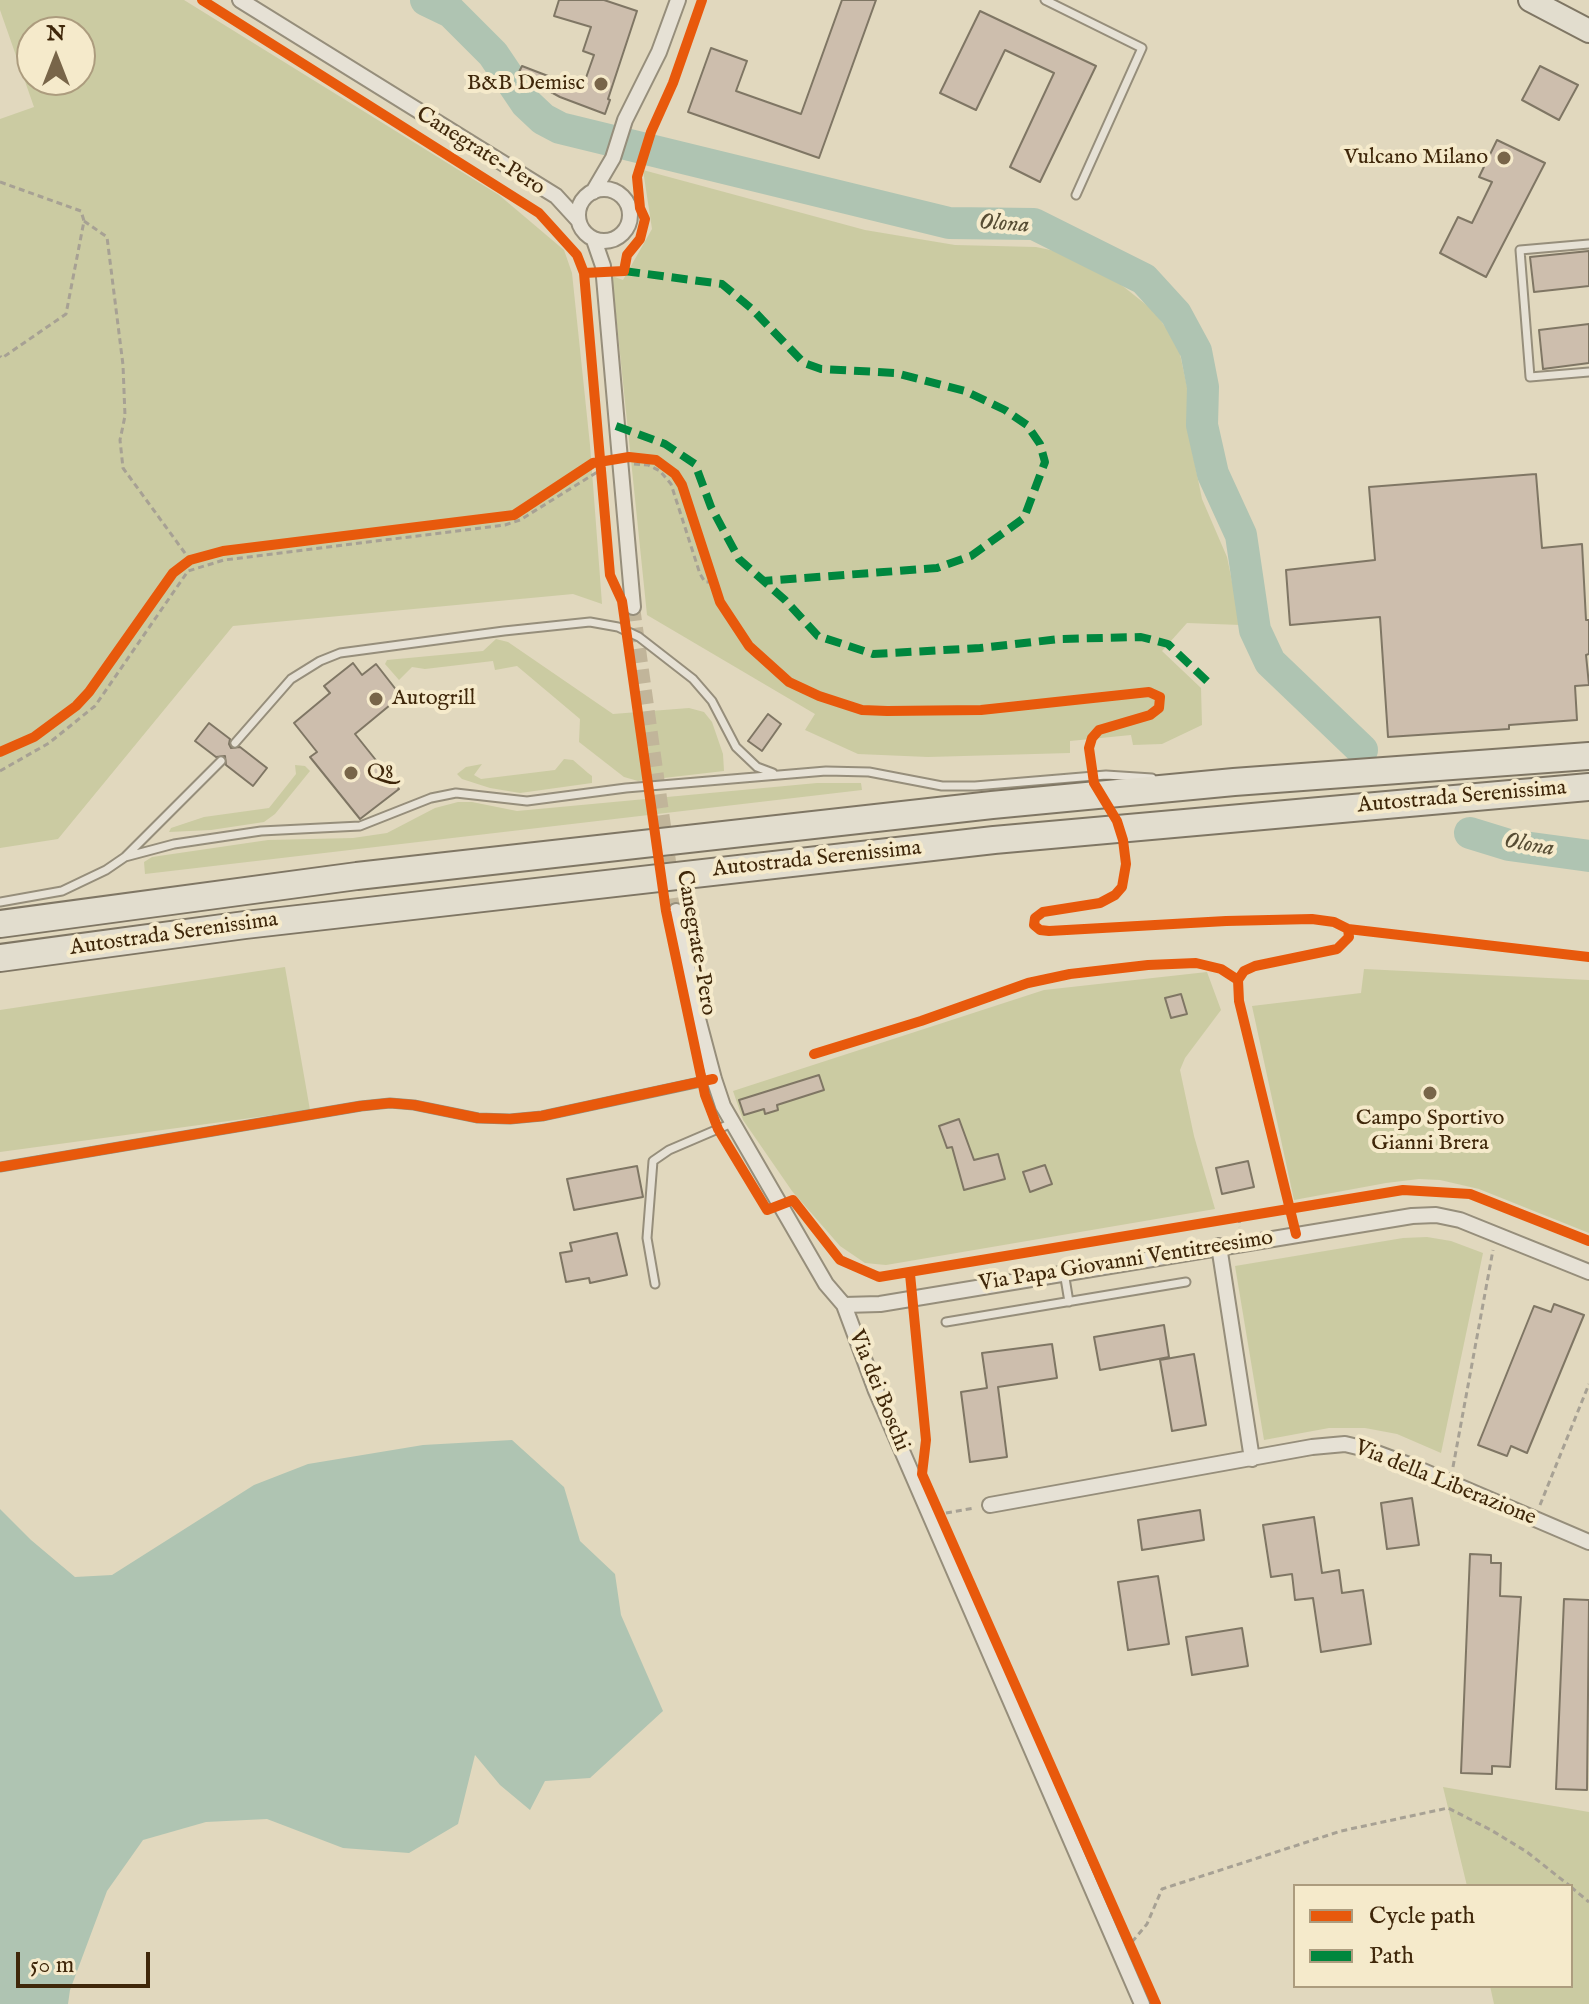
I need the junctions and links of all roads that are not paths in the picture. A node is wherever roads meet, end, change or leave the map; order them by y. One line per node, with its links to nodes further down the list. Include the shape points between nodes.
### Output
1 (240, 0): 10 (street)
2 (678, 0): 6 (street)
3 (1045, 0): 9 (lane, via 1142,48)
4 (1530, 0): 5 (main road)
5 (1589, 31)
6 (613, 158): 7 (street); 8 (street)
7 (617, 193): 8 (street); 12 (street, via 629,213 625,229)
8 (590, 194): 10 (street); 11 (street, via 579,207)
9 (1076, 195)
10 (556, 196): 11 (street)
11 (578, 220): 13 (street)
12 (613, 239): 13 (street); 15 (street)
13 (594, 240): 15 (street)
14 (1589, 244): 16 (lane, via 1520,250 1530,377)
15 (603, 266): 17 (street, via 612,464)
16 (1589, 372)
17 (633, 607)
18 (235, 743): 21 (lane, via 291,679 340,653 590,622 639,637 673,663 705,691 745,758)
19 (1589, 756): 22 (highway, Autostrada Serenissima)
20 (221, 761): 24 (lane)
21 (775, 774): 22 (lane, via 869,772 942,786 1106,775); 24 (lane, via 527,801 456,793 360,826 261,831)
22 (1234, 782): 27 (highway, Autostrada Serenissima, via 435,867)
23 (1589, 787): 28 (highway, Autostrada Serenissima, via 978,842)
24 (125, 857): 25 (lane, via 62,891)
25 (0, 902)
26 (676, 911): 29 (street, Via dei Boschi)
27 (0, 924)
28 (0, 958)
29 (714, 1079): 30 (street, Via dei Boschi); 31 (lane, via 542,1116 478,1118 414,1105 375,1105)
30 (732, 1123): 36 (lane, via 653,1161 647,1238); 38 (street, Via dei Boschi, via 826,1284)
31 (0, 1167)
32 (1219, 1246): 33 (street, Via Papa Giovanni Ventitreesimo); 34 (street, Via Papa Giovanni Ventitreesimo, via 1436,1215); 40 (street)
33 (1064, 1272): 37 (lane); 38 (street, Via Papa Giovanni Ventitreesimo, via 880,1304)
34 (1589, 1272)
35 (1186, 1282): 37 (lane)
36 (655, 1284)
37 (1069, 1302): 39 (lane)
38 (844, 1305): 43 (street, Via dei Boschi, via 876,1391)
39 (946, 1322)
40 (1252, 1459): 41 (street, Via della Liberazione); 42 (street, Via della Liberazione, via 1345,1444 1384,1455)
41 (990, 1505)
42 (1589, 1542)
43 (1142, 2004)

